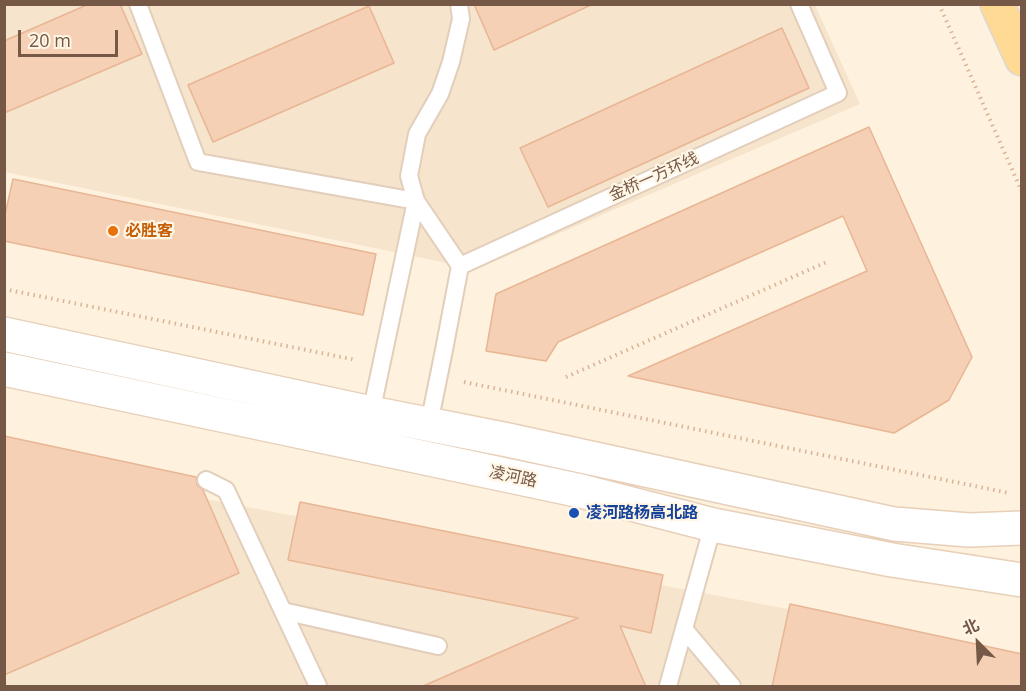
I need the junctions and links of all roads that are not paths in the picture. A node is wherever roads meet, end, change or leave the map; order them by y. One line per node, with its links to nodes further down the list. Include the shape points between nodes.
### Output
1 (138, 4): 6 (lane, via 198,162)
2 (459, 4): 6 (lane, via 460,19 440,94 417,134 409,176)
3 (799, 4): 7 (lane, 金桥一方环线, via 838,93)
4 (997, 4): 5 (main road)
5 (1022, 59)
6 (416, 201): 7 (lane); 10 (lane)
7 (460, 266): 11 (lane)
8 (4, 334): 10 (street)
9 (4, 369): 13 (street, 凌河路, via 581,491)
10 (371, 413): 11 (street)
11 (429, 424): 14 (street, via 894,524 969,530)
12 (206, 480): 16 (lane, via 226,490)
13 (713, 525): 15 (street, 凌河路, via 892,560); 17 (lane)
14 (1022, 528)
15 (1022, 580)
16 (283, 611): 18 (lane); 19 (lane)
17 (684, 629): 20 (lane); 21 (lane)
18 (438, 646)
19 (318, 687)
20 (668, 687)
21 (732, 687)

